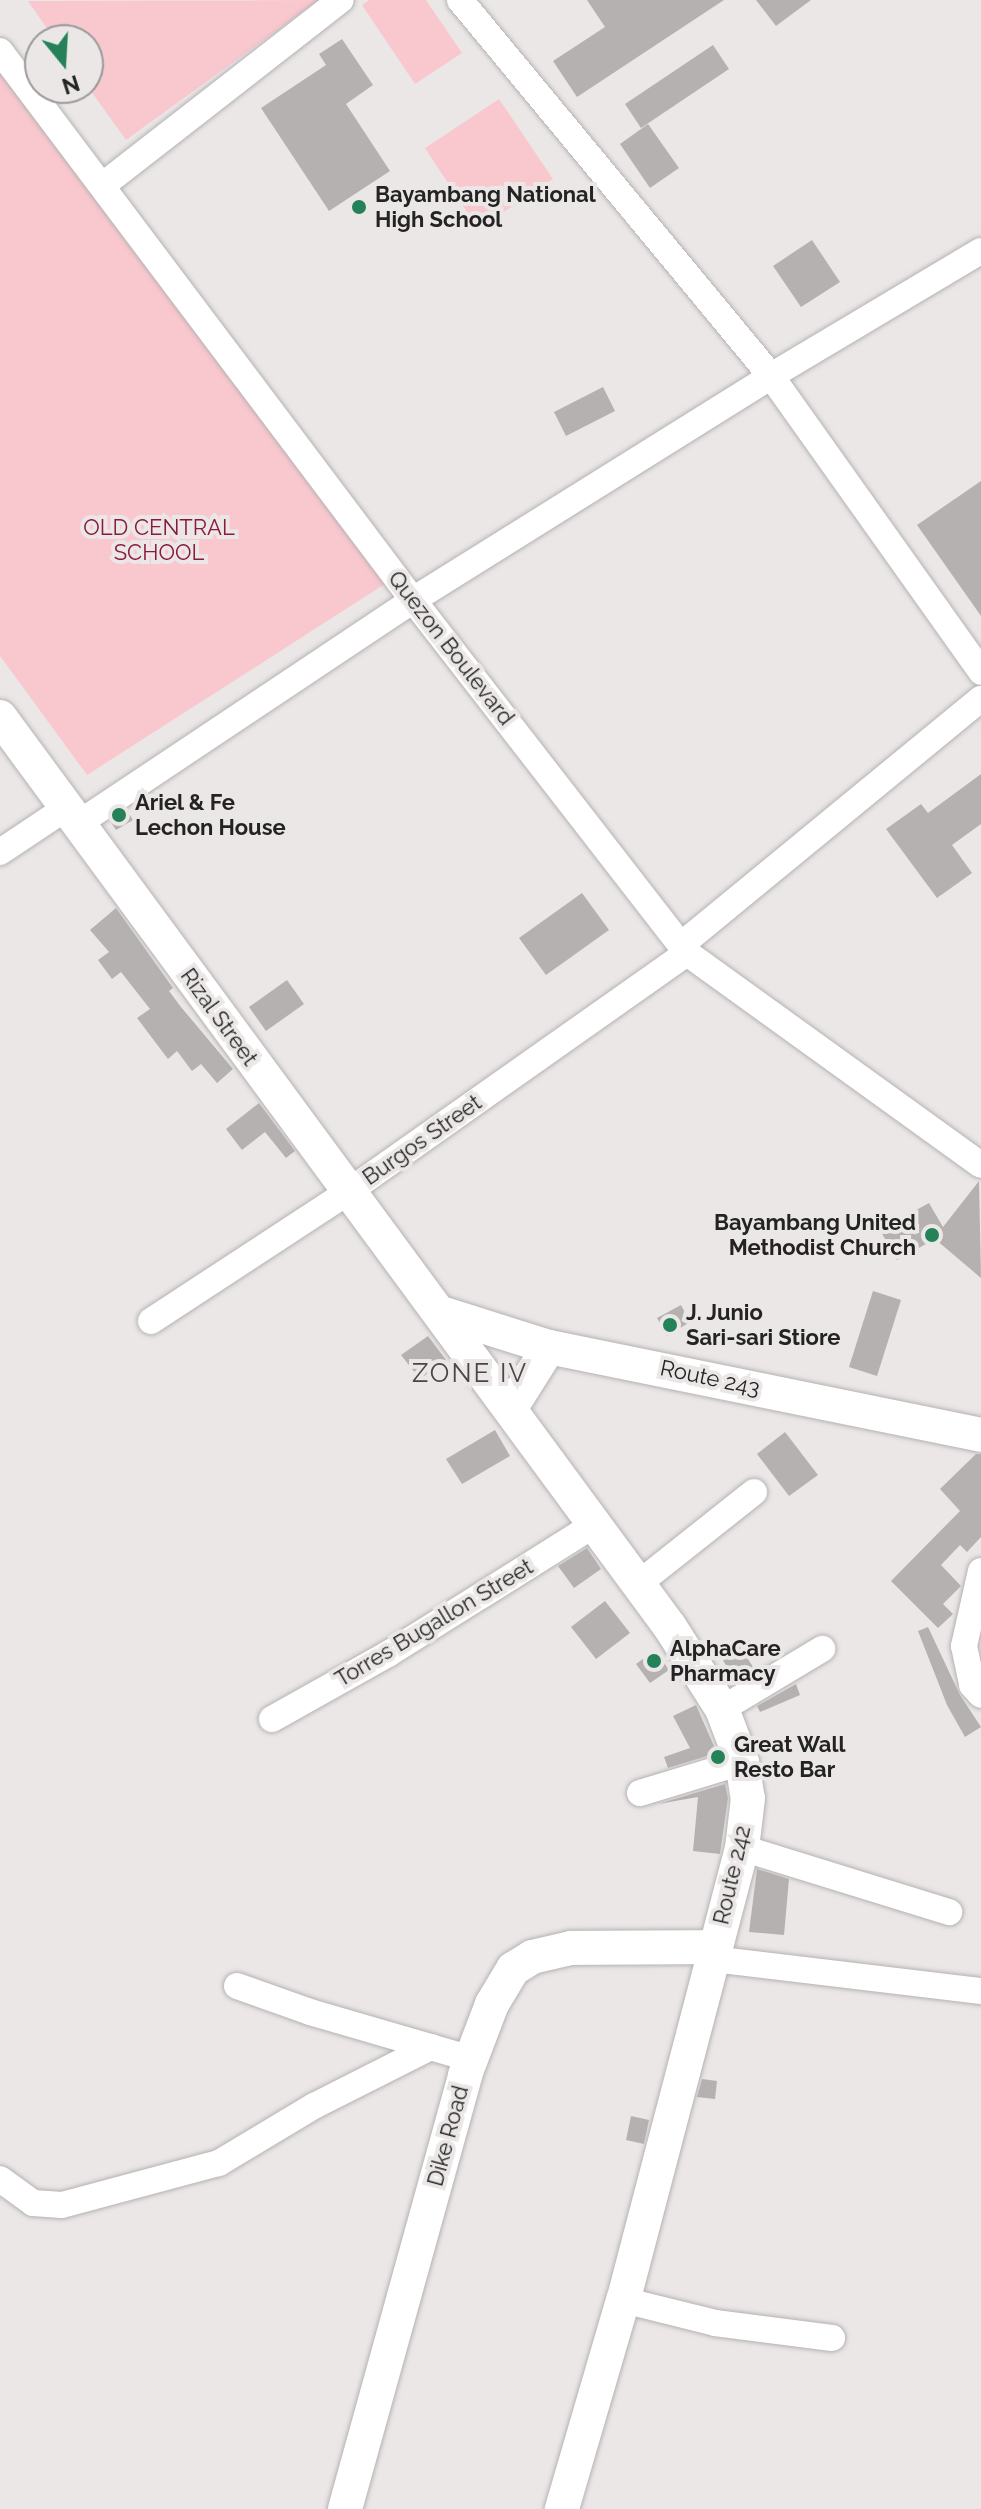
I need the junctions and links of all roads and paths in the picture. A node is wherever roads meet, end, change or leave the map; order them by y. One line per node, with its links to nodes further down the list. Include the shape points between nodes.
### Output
1 (341, 0): 4 (street)
2 (460, 0): 6 (street)
3 (0, 51): 4 (street, Quezon Boulevard)
4 (103, 185): 7 (street, Quezon Boulevard)
5 (981, 251): 6 (street)
6 (771, 376): 7 (street); 8 (street)
7 (413, 600): 11 (street); 13 (street, Quezon Boulevard)
8 (981, 672)
9 (981, 699): 13 (street, Burgos Street)
10 (0, 717): 11 (main road, Rizal Street)
11 (72, 815): 12 (street); 15 (main road, Rizal Street)
12 (0, 852)
13 (684, 949): 14 (street, Quezon Boulevard); 15 (street, Burgos Street)
14 (981, 1165)
15 (348, 1192): 16 (main road, Rizal Street); 17 (street, Burgos Street)
16 (441, 1313): 18 (main road, Route 243); 19 (main road, Route 242)
17 (151, 1321)
18 (549, 1347): 19 (main road); 20 (main road, Route 243)
19 (510, 1409): 22 (main road, Route 242)
20 (981, 1435)
21 (754, 1492): 24 (street)
22 (594, 1525): 24 (main road, Route 242); 28 (street, Torres Bugallon Street, via 388,1654)
23 (981, 1571): 26 (street, via 964,1646 972,1685)
24 (638, 1584): 27 (main road, Route 242)
25 (822, 1649): 27 (street)
26 (981, 1695)
27 (722, 1709): 29 (main road, Route 242)
28 (272, 1719)
29 (742, 1762): 30 (street); 31 (main road, Route 242, via 748,1798)
30 (640, 1793)
31 (742, 1848): 32 (street); 33 (main road, Route 242)
32 (949, 1912)
33 (714, 1953): 35 (street); 37 (main road, Dike Road, via 571,1948 532,1957 513,1969 492,2004); 39 (main road, Route 242)
34 (237, 1986): 36 (street)
35 (981, 1991)
36 (431, 2047): 37 (street); 38 (street, via 314,2106 219,2163 62,2205 33,2203)
37 (472, 2059): 41 (main road, Dike Road)
38 (0, 2179)
39 (623, 2300): 40 (street, via 715,2323); 42 (main road, Route 242)
40 (832, 2338)
41 (345, 2509)
42 (562, 2509)

